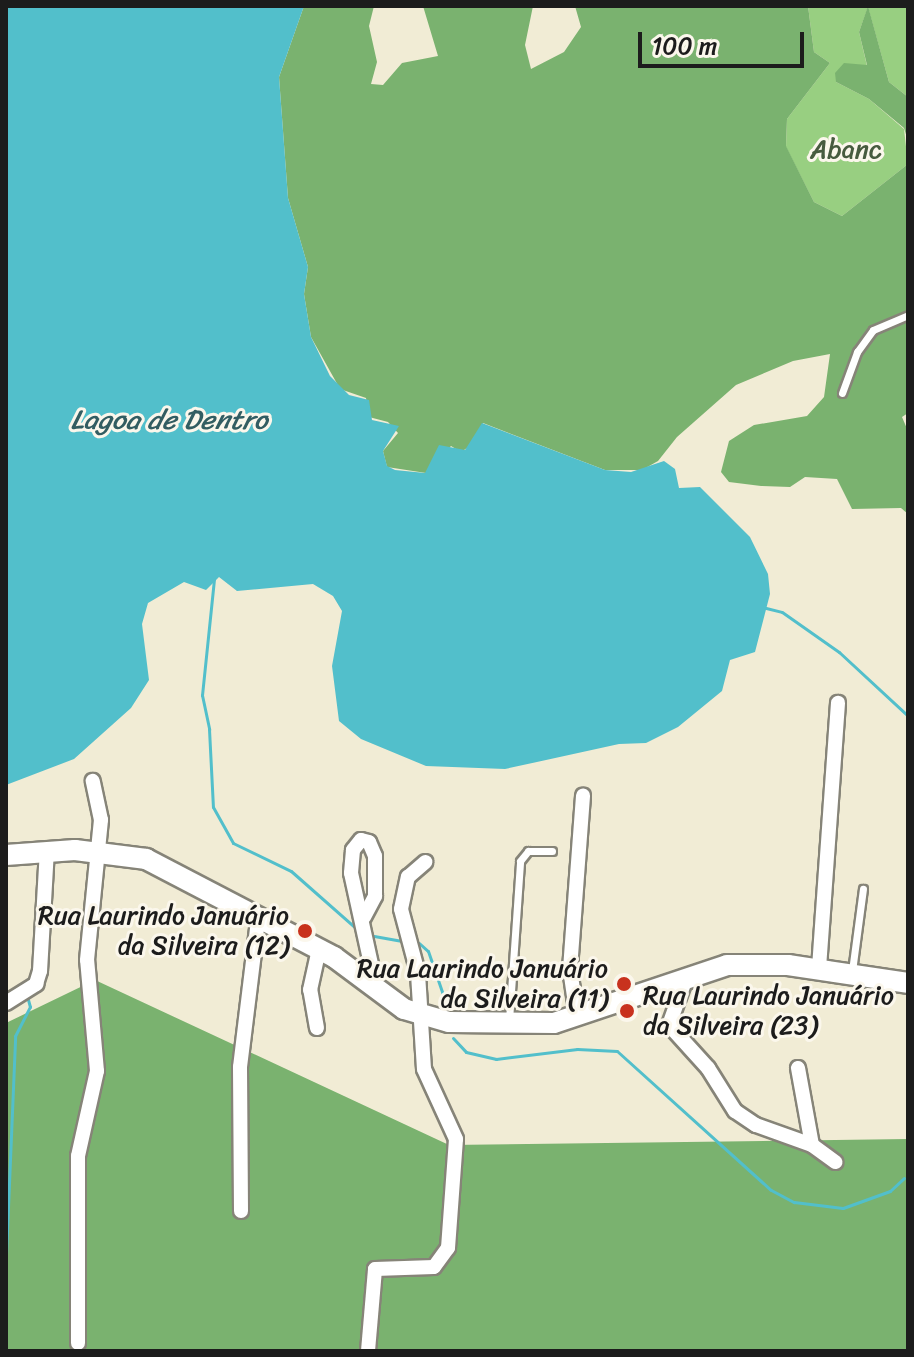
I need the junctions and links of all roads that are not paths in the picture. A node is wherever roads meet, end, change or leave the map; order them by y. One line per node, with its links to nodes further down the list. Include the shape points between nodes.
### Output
1 (908, 315): 2 (lane, via 873,330 857,352)
2 (842, 393)
3 (838, 703): 15 (street)
4 (93, 781): 7 (street, via 101,820)
5 (583, 795): 22 (street, via 570,969)
6 (47, 850): 7 (main road); 9 (main road); 20 (street, via 40,971 36,984)
7 (98, 851): 13 (main road, via 160,865); 29 (street, via 87,929 97,1071 78,1156)
8 (552, 851): 23 (lane, via 528,851 520,861)
9 (6, 855)
10 (425, 862): 21 (street, via 408,877 401,909 418,973)
11 (863, 889): 16 (lane)
12 (364, 917): 19 (street)
13 (258, 920): 14 (main road); 28 (street, via 240,1067)
14 (319, 949): 19 (main road); 24 (street, via 310,990)
15 (819, 968): 16 (main road); 17 (main road, via 746,964)
16 (852, 974): 18 (main road)
17 (686, 977): 22 (main road); 26 (street, via 669,1015 678,1039 708,1068 745,1119)
18 (908, 983)
19 (377, 991): 21 (main road)
20 (6, 1003)
21 (421, 1017): 23 (main road); 30 (street, via 424,1069 456,1139 448,1248 434,1267 375,1269)
22 (577, 1017): 23 (main road)
23 (509, 1026)
24 (317, 1028)
25 (798, 1068): 26 (street)
26 (812, 1145): 27 (street)
27 (835, 1162)
28 (241, 1211)
29 (78, 1343)
30 (368, 1351)

